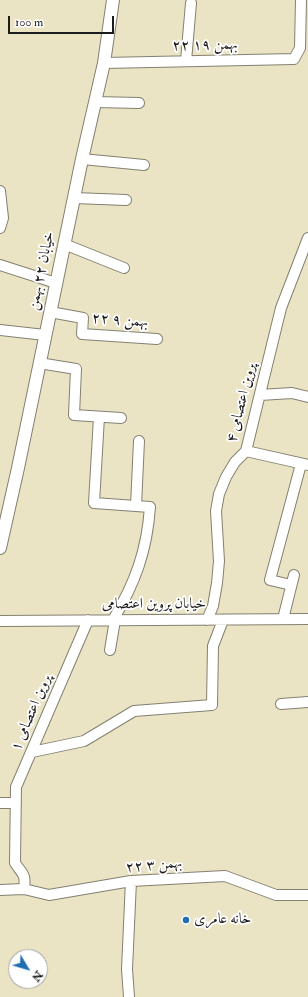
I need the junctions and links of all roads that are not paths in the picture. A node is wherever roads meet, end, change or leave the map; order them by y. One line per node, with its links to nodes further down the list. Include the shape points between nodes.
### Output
1 (113, 0): 6 (main road, خیابان ۲۲ بهمن)
2 (300, 0): 4 (street)
3 (191, 3): 5 (street)
4 (304, 49): 5 (street, ۲۲ بهمن ۱۹, via 294,59)
5 (186, 61): 6 (street, ۲۲ بهمن ۱۹)
6 (104, 62): 7 (main road, خیابان ۲۲ بهمن)
7 (95, 102): 8 (street); 9 (main road, خیابان ۲۲ بهمن)
8 (139, 103)
9 (82, 159): 10 (street); 12 (main road, خیابان ۲۲ بهمن)
10 (144, 165)
11 (0, 191): 14 (street, via 3,218)
12 (74, 198): 13 (street); 16 (main road, خیابان ۲۲ بهمن)
13 (126, 200)
14 (0, 228)
15 (308, 238): 25 (street, پروین اعتصامی ۴, via 281,308)
16 (64, 244): 18 (street); 19 (main road, خیابان ۲۲ بهمن)
17 (0, 265): 19 (street)
18 (124, 268)
19 (56, 283): 20 (main road, خیابان ۲۲ بهمن)
20 (50, 312): 22 (main road, خیابان ۲۲ بهمن); 23 (street, ۲۲ بهمن ۹, via 83,318 82,334)
21 (0, 330): 22 (street)
22 (45, 335): 24 (main road, خیابان ۲۲ بهمن)
23 (157, 339)
24 (39, 363): 27 (street, via 76,369 74,415); 33 (main road, خیابان ۲۲ بهمن)
25 (260, 395): 26 (street, via 292,393); 30 (street, پروین اعتصامی ۴)
26 (308, 398)
27 (98, 417): 28 (street); 32 (street, via 94,503)
28 (121, 418)
29 (139, 441): 32 (street)
30 (246, 451): 31 (street); 40 (street, پروین اعتصامی ۴, via 235,462 219,494 216,511 219,561 217,584)
31 (305, 464): 35 (street, via 270,580)
32 (136, 506): 39 (street, via 150,507 149,524 140,564)
33 (0, 548)
34 (294, 575): 35 (street)
35 (291, 585): 36 (street)
36 (283, 619): 37 (street, خیابان پروین اعتصامی); 41 (street, خیابان پروین اعتصامی)
37 (308, 619)
38 (88, 620): 39 (street, خیابان پروین اعتصامی); 42 (street, خیابان پروین اعتصامی); 46 (street, پروین اعتصامی ۱)
39 (114, 620): 40 (street, خیابان پروین اعتصامی); 43 (street)
40 (207, 620): 41 (street, خیابان پروین اعتصامی)
41 (223, 620): 46 (street, via 213,646 212,704 134,711 84,741)
42 (0, 621)
43 (110, 650)
44 (308, 702): 45 (street)
45 (281, 704)
46 (32, 752): 48 (street, پروین اعتصامی ۱, via 16,787)
47 (0, 803): 48 (street)
48 (16, 803): 50 (street, پروین اعتصامی ۱, via 15,863 23,873)
49 (131, 882): 50 (street, ۲۲ بهمن ۳, via 49,896); 52 (street, ۲۲ بهمن ۳, via 225,876 276,895); 53 (street, via 127,969)
50 (24, 889): 51 (street, ۲۲ بهمن ۳)
51 (0, 890)
52 (308, 894)
53 (130, 997)

